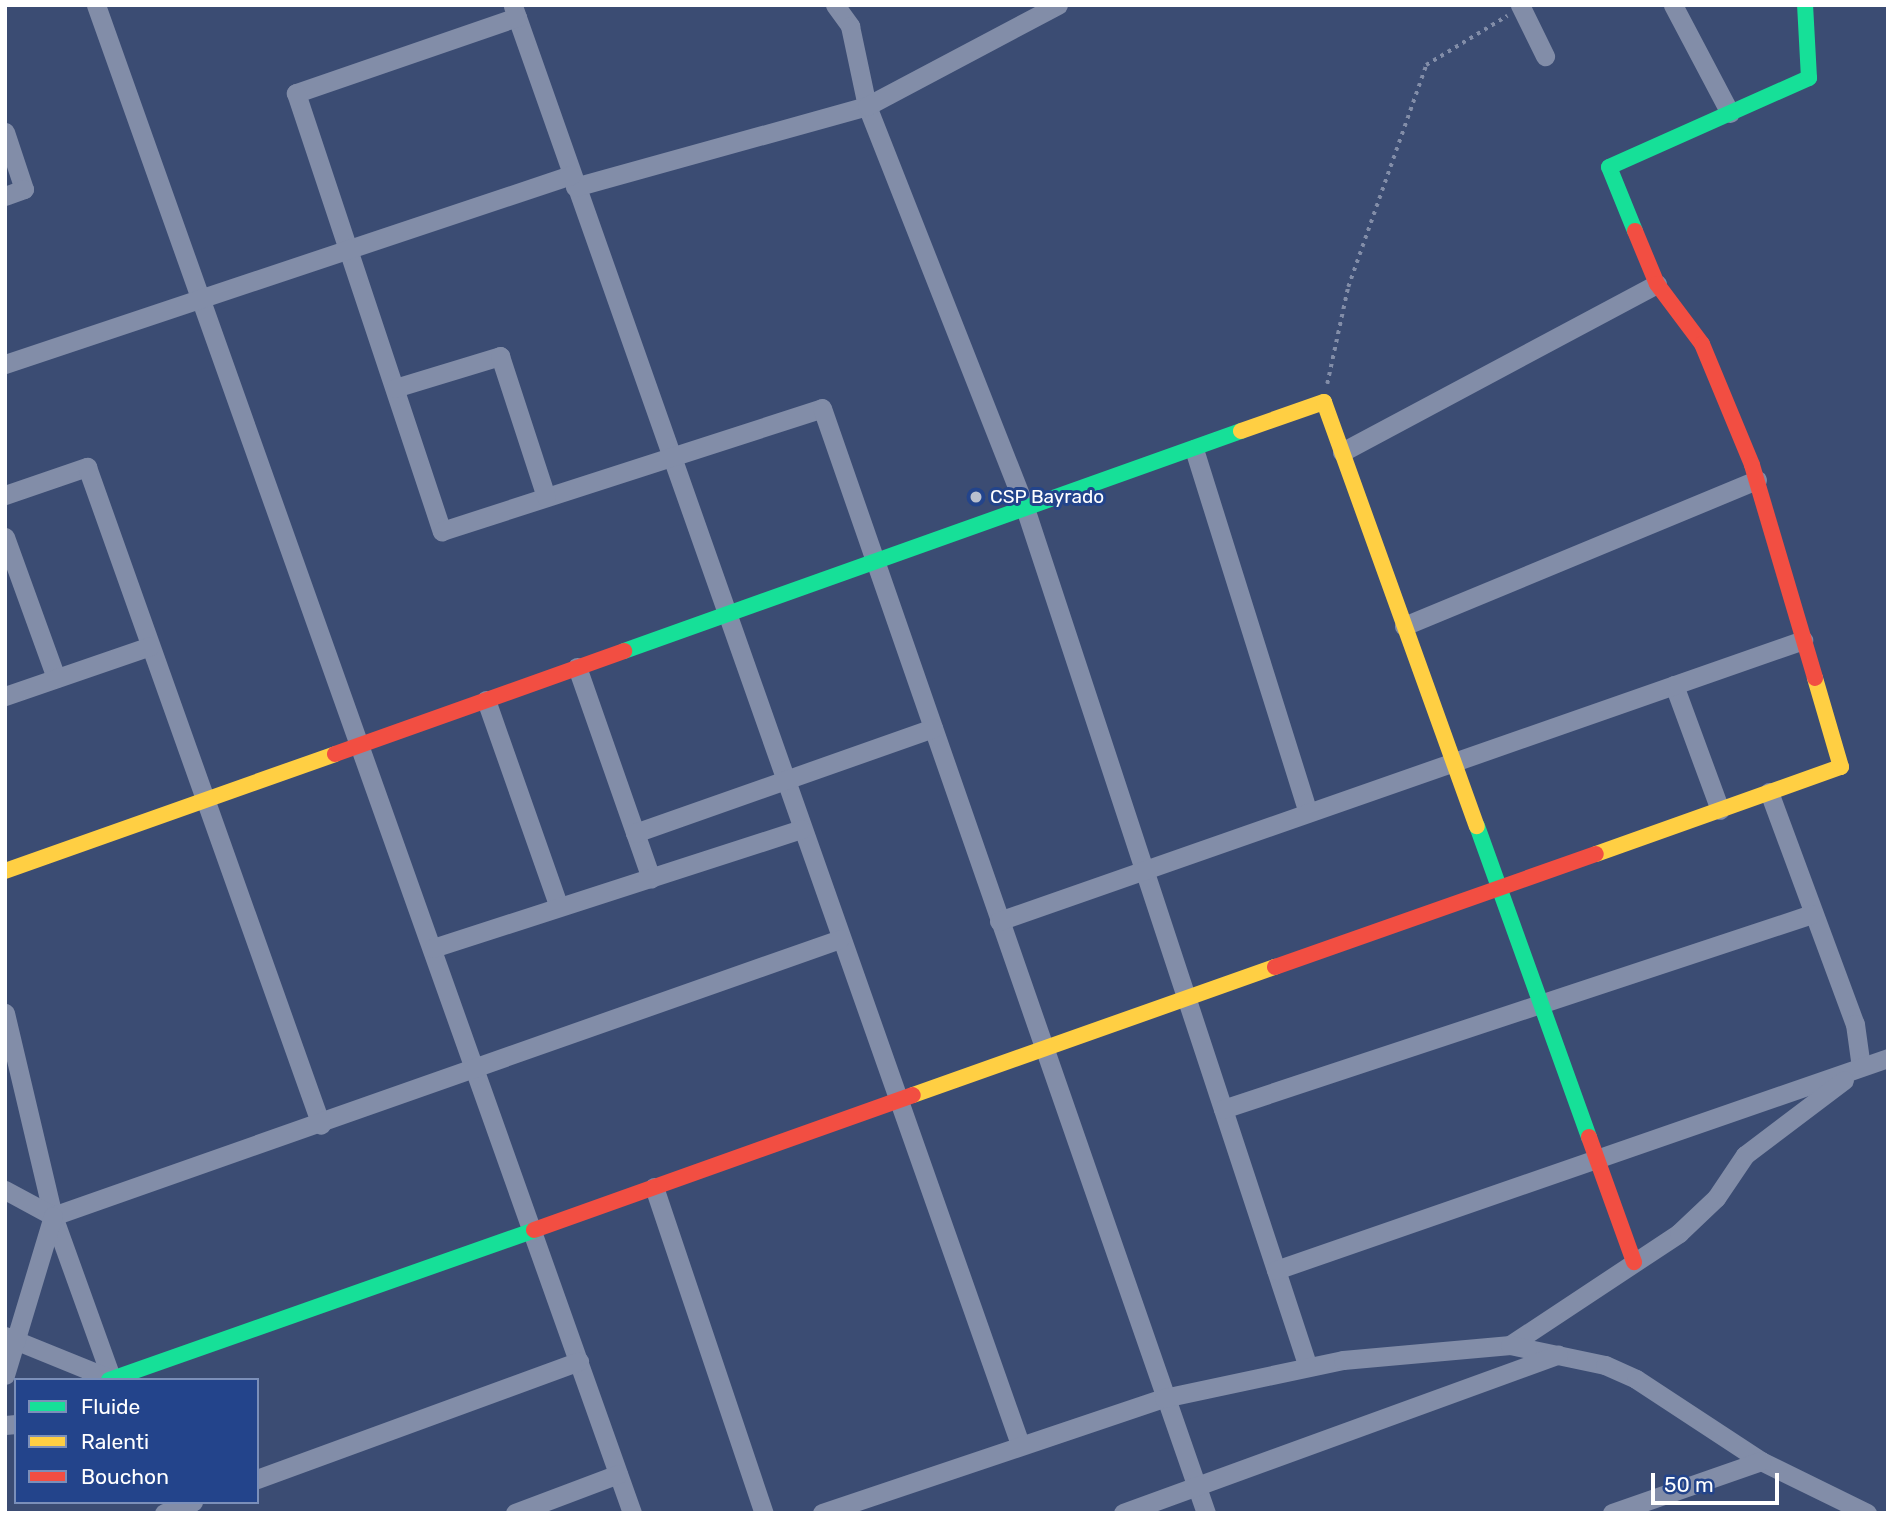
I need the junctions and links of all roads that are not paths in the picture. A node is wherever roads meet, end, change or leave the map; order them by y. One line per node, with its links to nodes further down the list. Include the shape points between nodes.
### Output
1 (96, 5): 16 (street)
2 (835, 5): 9 (street, via 850,26)
3 (1058, 5): 9 (street)
4 (1673, 5): 10 (street)
5 (1805, 5): 10 (street, via 1809,78)
6 (1520, 6): 8 (street)
7 (515, 11): 12 (street); 14 (street, via 296,93)
8 (1545, 56)
9 (867, 106): 12 (street); 25 (street)
10 (1730, 113): 15 (street, via 1609,167)
11 (5, 132): 13 (street, via 24,189)
12 (573, 181): 14 (street); 21 (street)
13 (5, 196)
14 (348, 246): 16 (street); 18 (street)
15 (1657, 284): 20 (street); 22 (street, via 1702,344)
16 (197, 298): 17 (street); 38 (street)
17 (5, 364)
18 (395, 388): 24 (street, via 500,356); 24 (street, via 442,531)
19 (1194, 449): 20 (street, via 1324,402); 25 (street); 44 (street)
20 (1342, 452): 29 (street)
21 (668, 457): 24 (street); 27 (street, via 822,408); 28 (street)
22 (1757, 480): 29 (street); 30 (street)
23 (5, 495): 31 (street, via 87,467)
24 (546, 498)
25 (1025, 508): 27 (street); 47 (street)
26 (5, 537): 33 (street)
27 (875, 562): 28 (street); 37 (street)
28 (724, 615): 32 (street); 40 (street)
29 (1404, 626): 39 (street)
30 (1802, 640): 34 (street); 41 (street, via 1840,767)
31 (150, 646): 33 (street); 42 (street)
32 (578, 667): 36 (street); 46 (street)
33 (56, 678): 35 (street)
34 (1674, 685): 39 (street); 43 (street)
35 (5, 696)
36 (486, 699): 38 (street); 51 (street)
37 (933, 728): 40 (street); 53 (street)
38 (359, 744): 42 (street); 55 (street)
39 (1453, 762): 44 (street); 50 (street)
40 (784, 780): 45 (street); 46 (street)
41 (1769, 792): 43 (street); 52 (street)
42 (205, 799): 48 (street); 65 (street)
43 (1720, 810): 50 (street)
44 (1308, 812): 47 (street)
45 (801, 829): 49 (street); 54 (street)
46 (635, 833): 49 (street)
47 (1144, 870): 53 (street); 56 (street)
48 (5, 872)
49 (651, 878): 51 (street)
50 (1499, 888): 56 (street); 57 (street)
51 (559, 908): 55 (street)
52 (1812, 914): 57 (street); 62 (street, via 1855,1024)
53 (999, 921): 59 (street)
54 (840, 939): 61 (street); 63 (street)
55 (433, 948): 61 (street)
56 (1185, 999): 59 (street); 64 (street)
57 (1541, 1004): 64 (street); 66 (street)
58 (5, 1013): 69 (street)
59 (1044, 1049): 63 (street); 82 (street)
60 (1888, 1058): 62 (street)
61 (477, 1067): 65 (street); 70 (street)
62 (1861, 1067): 66 (street); 71 (street, via 1745,1154 1716,1198 1679,1233)
63 (898, 1101): 67 (street); 83 (street)
64 (1223, 1109): 72 (street)
65 (321, 1125): 69 (street)
66 (1597, 1159): 71 (street); 72 (street)
67 (653, 1187): 70 (street); 92 (street)
68 (5, 1190): 69 (street)
69 (53, 1216): 73 (street); 80 (street)
70 (533, 1229): 76 (street); 81 (street)
71 (1634, 1262): 74 (street)
72 (1276, 1270): 77 (street)
73 (13, 1339): 78 (street); 79 (street)
74 (1510, 1345): 75 (street); 77 (street)
75 (1558, 1355): 84 (street, via 1636,1379); 87 (street)
76 (579, 1361): 85 (street); 86 (street)
77 (1308, 1367): 82 (street)
78 (5, 1375)
79 (109, 1378)
80 (111, 1378)
81 (114, 1378)
82 (1164, 1398): 83 (street); 87 (street)
83 (1020, 1444): 93 (street)
84 (1762, 1461): 96 (street); 97 (street)
85 (618, 1474): 90 (street); 91 (street)
86 (259, 1478)
87 (1197, 1488): 94 (street); 95 (street)
88 (187, 1504): 89 (street)
89 (162, 1513)
90 (515, 1513)
91 (632, 1513)
92 (764, 1513)
93 (822, 1513)
94 (1123, 1513)
95 (1206, 1513)
96 (1612, 1513)
97 (1867, 1513)

